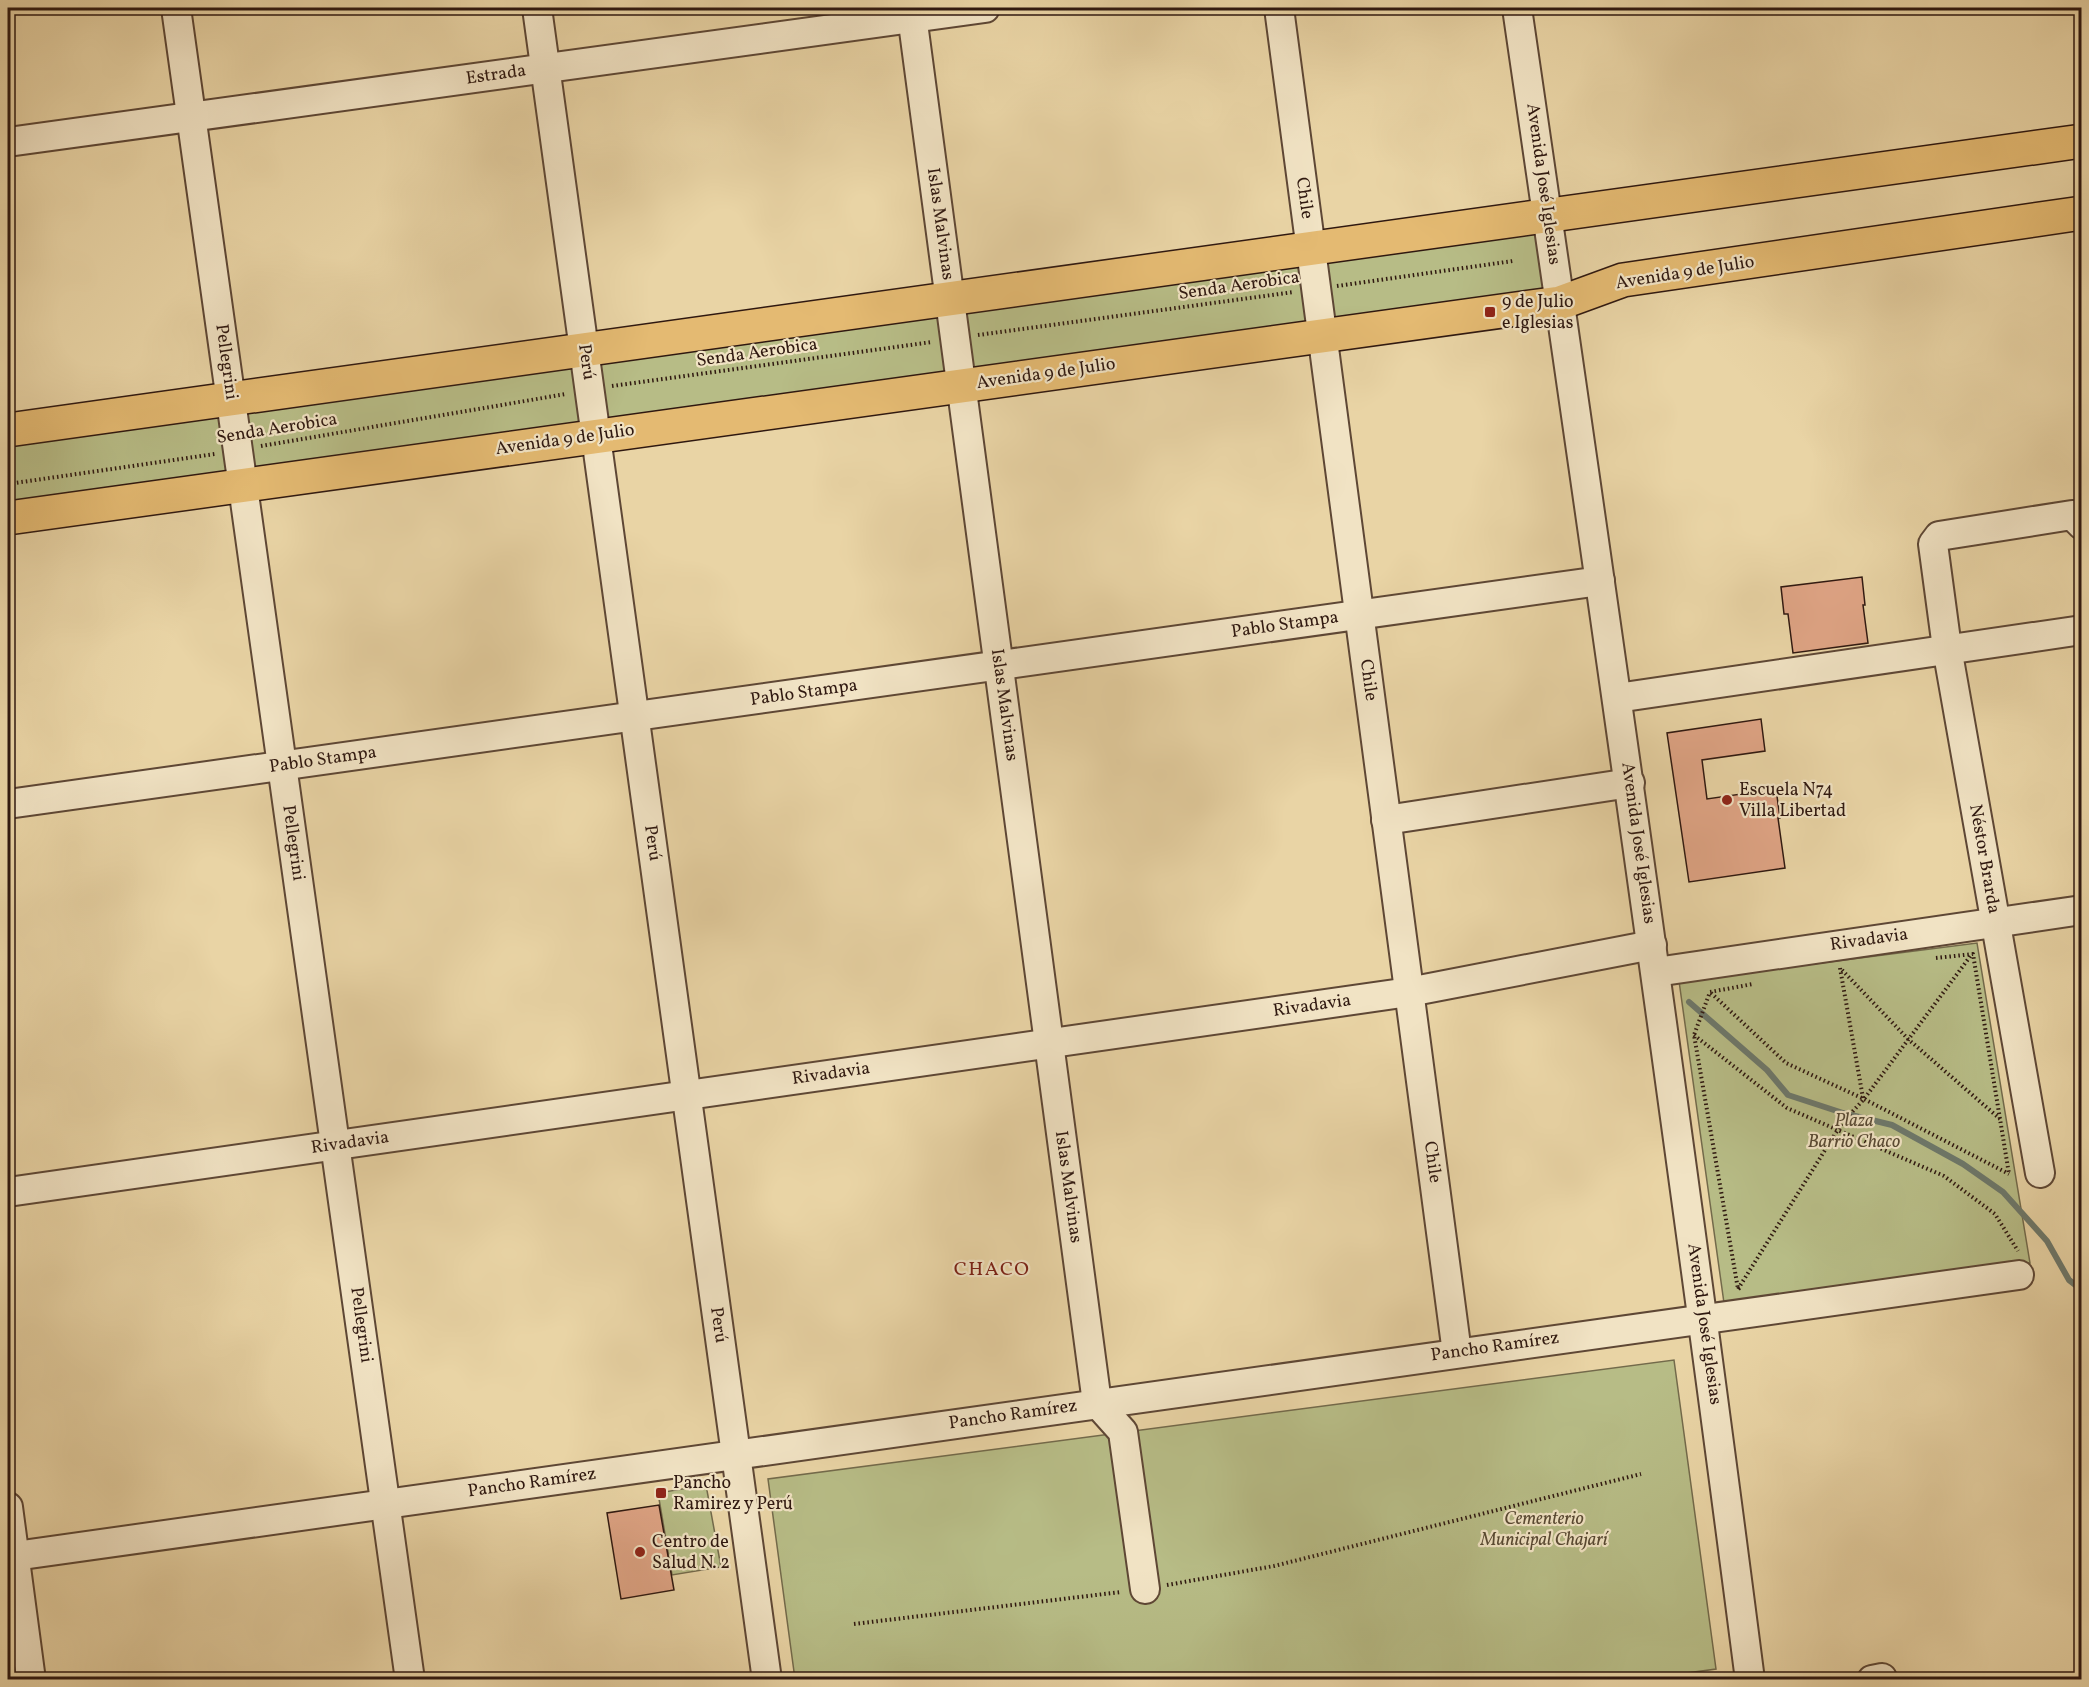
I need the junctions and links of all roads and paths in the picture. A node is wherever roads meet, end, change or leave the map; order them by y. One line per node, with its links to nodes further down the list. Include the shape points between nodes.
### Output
1 (176, 8): 8 (street, Pellegrini)
2 (537, 8): 7 (street, Perú)
3 (985, 8): 6 (street, Estrada)
4 (1279, 8): 13 (street, Chile)
5 (1517, 8): 12 (street, Avenida José Iglesias)
6 (911, 13): 7 (street, Estrada); 16 (street, Islas Malvinas)
7 (545, 68): 8 (street, Estrada); 20 (street, Perú)
8 (192, 117): 10 (street, Estrada); 23 (street, Pellegrini)
9 (2082, 141): 12 (main road)
10 (8, 142)
11 (2082, 213): 17 (main road, Avenida 9 de Julio, via 1623,280)
12 (1547, 217): 13 (main road); 17 (street, Avenida José Iglesias)
13 (1311, 250): 15 (street, Chile); 16 (main road)
14 (1513, 261): 15 (path, Senda Aerobica)
15 (1316, 289): 18 (street, Chile); 19 (path, Senda Aerobica)
16 (950, 300): 19 (street, Islas Malvinas); 20 (main road)
17 (1560, 303): 18 (main road, Avenida 9 de Julio); 31 (street, Avenida José Iglesias)
18 (1322, 336): 21 (main road, Avenida 9 de Julio); 32 (street, Chile)
19 (955, 339): 21 (street, Islas Malvinas); 22 (path, Senda Aerobica)
20 (584, 350): 22 (street, Perú); 23 (main road)
21 (961, 386): 25 (main road, Avenida 9 de Julio); 35 (street, Islas Malvinas)
22 (589, 390): 25 (street, Perú); 26 (path, Senda Aerobica)
23 (231, 399): 24 (main road); 26 (street, Pellegrini)
24 (8, 430)
25 (596, 436): 28 (main road, Avenida 9 de Julio); 37 (street, Perú)
26 (237, 450): 27 (path, Senda Aerobica); 28 (street, Pellegrini)
27 (8, 484)
28 (243, 485): 29 (main road, Avenida 9 de Julio); 38 (street, Pellegrini)
29 (8, 518)
30 (2082, 525): 34 (street, Néstor Brarda, via 2072,516 1939,536 1933,544)
31 (1600, 581): 32 (street, Pablo Stampa); 36 (street, Avenida José Iglesias)
32 (1359, 615): 35 (street, Pablo Stampa); 41 (street, Chile)
33 (2082, 630): 34 (street)
34 (1947, 648): 36 (street); 43 (street, Néstor Brarda)
35 (999, 665): 37 (street, Pablo Stampa); 55 (street, Islas Malvinas)
36 (1617, 698): 39 (street, Avenida José Iglesias)
37 (635, 716): 38 (street, Pablo Stampa); 56 (street, Perú)
38 (282, 766): 40 (street, Pablo Stampa); 60 (street, Pellegrini)
39 (1630, 783): 41 (street); 45 (street, Avenida José Iglesias)
40 (8, 804)
41 (1386, 820): 51 (street, Chile)
42 (2082, 910): 43 (street, Rivadavia)
43 (1995, 921): 45 (street, Rivadavia); 61 (street, Néstor Brarda)
44 (1973, 954): 46 (path); 54 (path); 58 (path)
45 (1654, 958): 51 (street, Rivadavia); 66 (street, Avenida José Iglesias)
46 (1929, 959)
47 (1851, 967): 48 (path)
48 (1840, 968): 49 (path); 54 (path); 57 (path)
49 (1829, 970)
50 (1764, 982): 52 (path)
51 (1409, 992): 55 (street, Rivadavia); 67 (street, Chile)
52 (1710, 992): 53 (path); 57 (path, via 1786,1063)
53 (1694, 1035): 59 (path, via 1787,1108); 65 (path)
54 (1908, 1039): 57 (path); 58 (path)
55 (1049, 1043): 56 (street, Rivadavia); 68 (street, Islas Malvinas)
56 (687, 1095): 60 (street, Rivadavia); 69 (street, Perú)
57 (1864, 1099): 58 (path, via 2009,1174); 59 (path)
58 (2000, 1119)
59 (1838, 1130): 63 (path, via 1944,1176 1995,1214 2018,1252); 65 (path)
60 (336, 1145): 62 (street, Rivadavia); 71 (street, Pellegrini)
61 (2040, 1173)
62 (8, 1192)
63 (2013, 1264): 66 (street, Pancho Ramírez)
64 (1749, 1287): 65 (path)
65 (1738, 1289)
66 (1704, 1319): 67 (street, Pancho Ramírez); 79 (street, Avenida José Iglesias)
67 (1457, 1353): 68 (street, Pancho Ramírez)
68 (1097, 1403): 69 (street, Pancho Ramírez); 74 (street, via 1123,1432)
69 (736, 1454): 71 (street, Pancho Ramírez); 78 (street, Perú)
70 (1641, 1474): 74 (path, via 1274,1566)
71 (386, 1503): 73 (street, Pancho Ramírez); 77 (street, Pellegrini)
72 (8, 1507): 73 (street)
73 (11, 1556): 76 (street)
74 (1145, 1589): 75 (path)
75 (854, 1624)
76 (31, 1680)
77 (410, 1680)
78 (767, 1680)
79 (1750, 1680)

